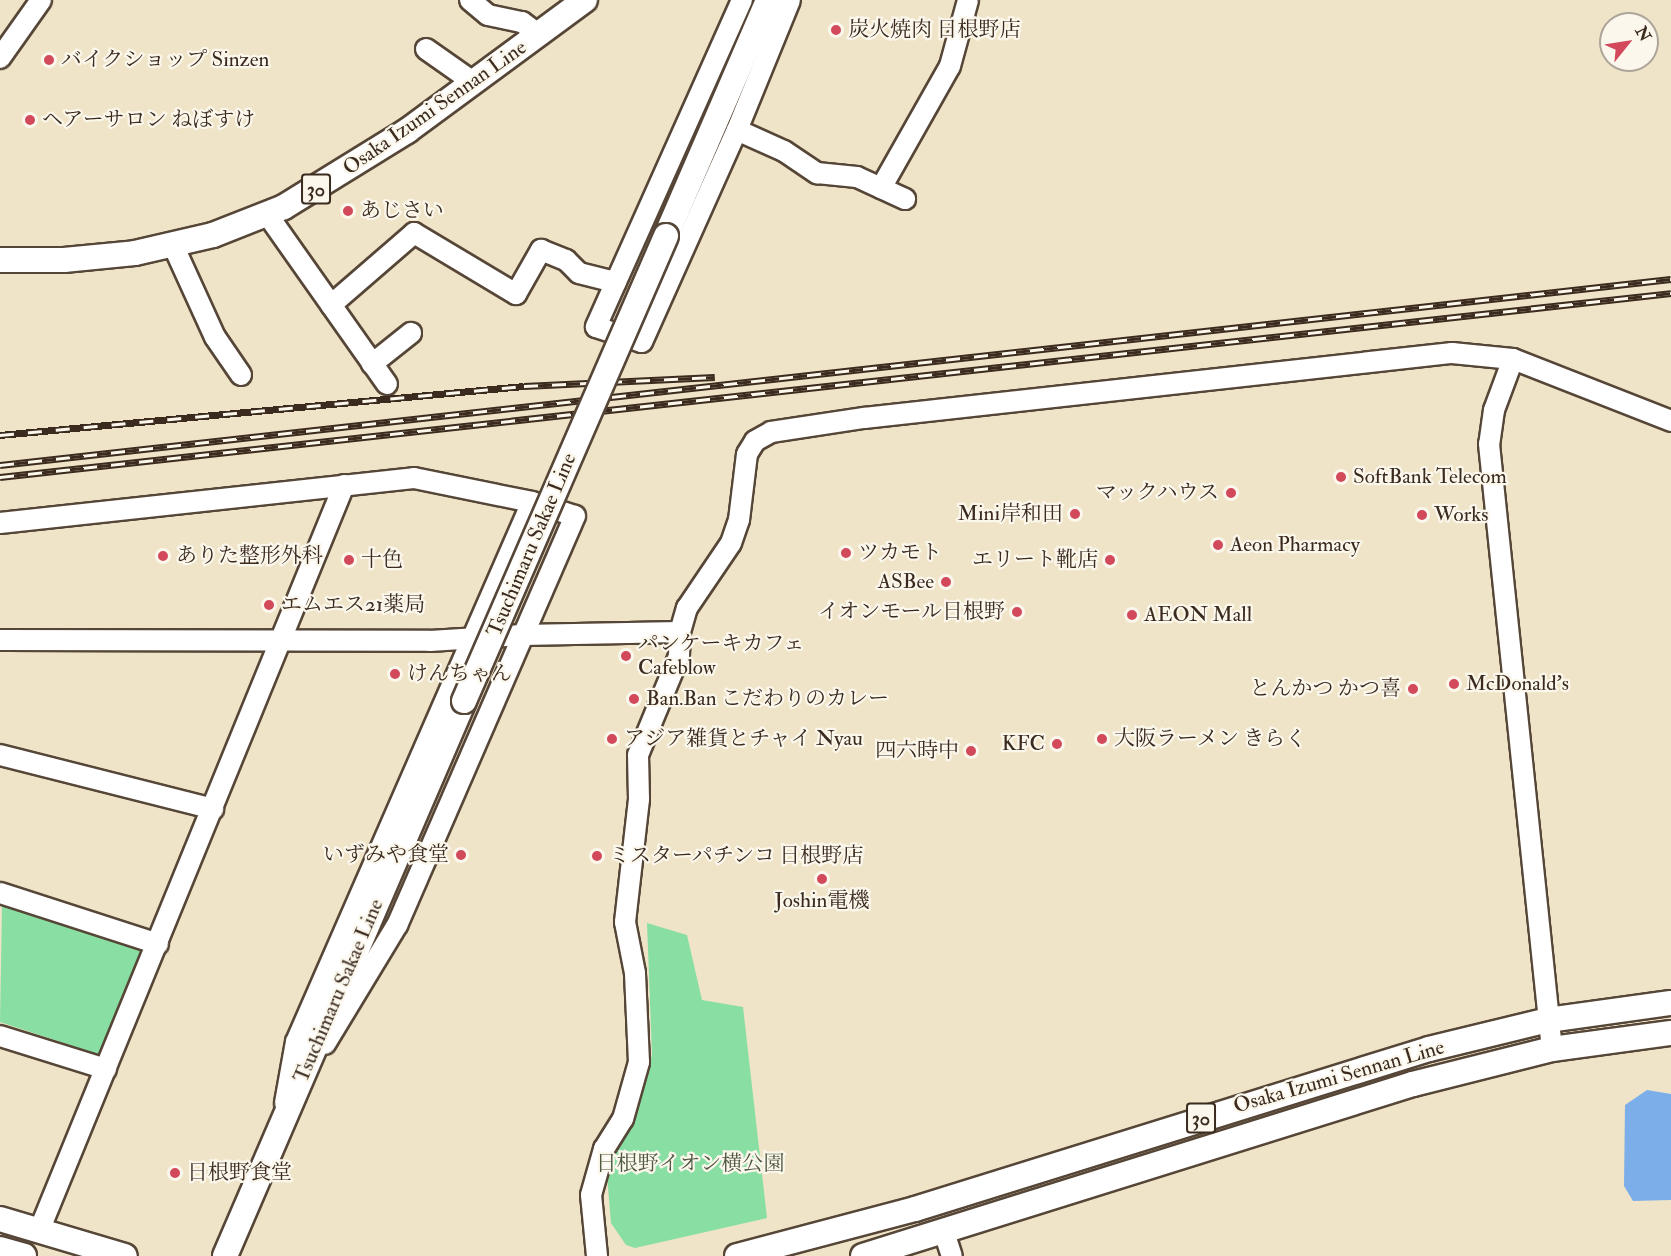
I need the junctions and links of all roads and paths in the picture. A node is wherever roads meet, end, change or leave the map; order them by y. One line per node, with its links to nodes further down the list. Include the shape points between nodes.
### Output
1 (41, 0): 10 (street)
2 (470, 0): 8 (street, via 488,15 522,22)
3 (585, 0): 8 (main road, Osaka Izumi Sennan Line / 30)
4 (742, 0): 18 (street)
5 (768, 0): 44 (main road, Tsuchimaru Sakae Line, bridge)
6 (790, 0): 12 (street)
7 (968, 0): 13 (street, via 950,66)
8 (538, 34): 11 (main road, Osaka Izumi Sennan Line / 30)
9 (426, 49): 11 (street)
10 (0, 58)
11 (473, 82): 15 (main road, Osaka Izumi Sennan Line / 30, via 363,161)
12 (737, 130): 13 (street, via 784,151 817,173 857,177); 18 (street, via 642,342 596,327)
13 (880, 188): 14 (street)
14 (905, 199)
15 (267, 214): 16 (main road, Osaka Izumi Sennan Line / 30); 19 (street)
16 (173, 245): 17 (main road, Osaka Izumi Sennan Line / 30, via 98,258); 23 (street, via 215,337)
17 (0, 260)
18 (616, 282): 19 (street, via 579,273 566,260 541,250 516,294 414,233)
19 (331, 305): 22 (street)
20 (411, 333): 22 (street)
21 (1513, 359): 25 (street); 29 (street, via 1452,353 1391,359 771,432 755,441 747,454 739,520 731,543 687,608); 39 (street, via 1494,410 1489,444)
22 (372, 364): 24 (street)
23 (241, 375)
24 (387, 384)
25 (1671, 421)
26 (344, 485): 27 (street, via 414,478); 28 (street); 33 (street)
27 (532, 502): 30 (street, via 575,516); 31 (street)
28 (0, 524)
29 (680, 632): 30 (street); 54 (street, via 680,656 638,755 639,800 625,922 635,973 639,1062 623,1119 604,1149 591,1195)
30 (522, 635): 31 (street); 44 (street, via 397,925)
31 (472, 638): 33 (street); 45 (street, via 296,1042)
32 (0, 640): 33 (street)
33 (282, 641): 35 (street)
34 (0, 755): 35 (street)
35 (213, 809): 37 (street)
36 (0, 893): 37 (street)
37 (158, 944): 43 (street)
38 (1671, 1003): 39 (main road, Osaka Izumi Sennan Line / 30)
39 (1548, 1020): 42 (street); 55 (main road, Osaka Izumi Sennan Line / 30, via 1387,1061 915,1209)
40 (1671, 1033): 42 (main road, Osaka Izumi Sennan Line / 30)
41 (0, 1036): 43 (street)
42 (1552, 1049): 48 (main road, Osaka Izumi Sennan Line / 30, via 1413,1084)
43 (106, 1069): 47 (street)
44 (301, 1080): 45 (main road, Tsuchimaru Sakae Line)
45 (282, 1122): 53 (main road, Tsuchimaru Sakae Line)
46 (0, 1219): 47 (main road)
47 (39, 1231): 52 (main road)
48 (944, 1232): 50 (main road, Osaka Izumi Sennan Line / 30); 57 (street)
49 (0, 1249): 51 (main road)
50 (886, 1253): 56 (main road, Osaka Izumi Sennan Line / 30)
51 (24, 1256)
52 (125, 1256)
53 (225, 1256)
54 (597, 1256)
55 (737, 1256)
56 (863, 1256)
57 (952, 1256)

